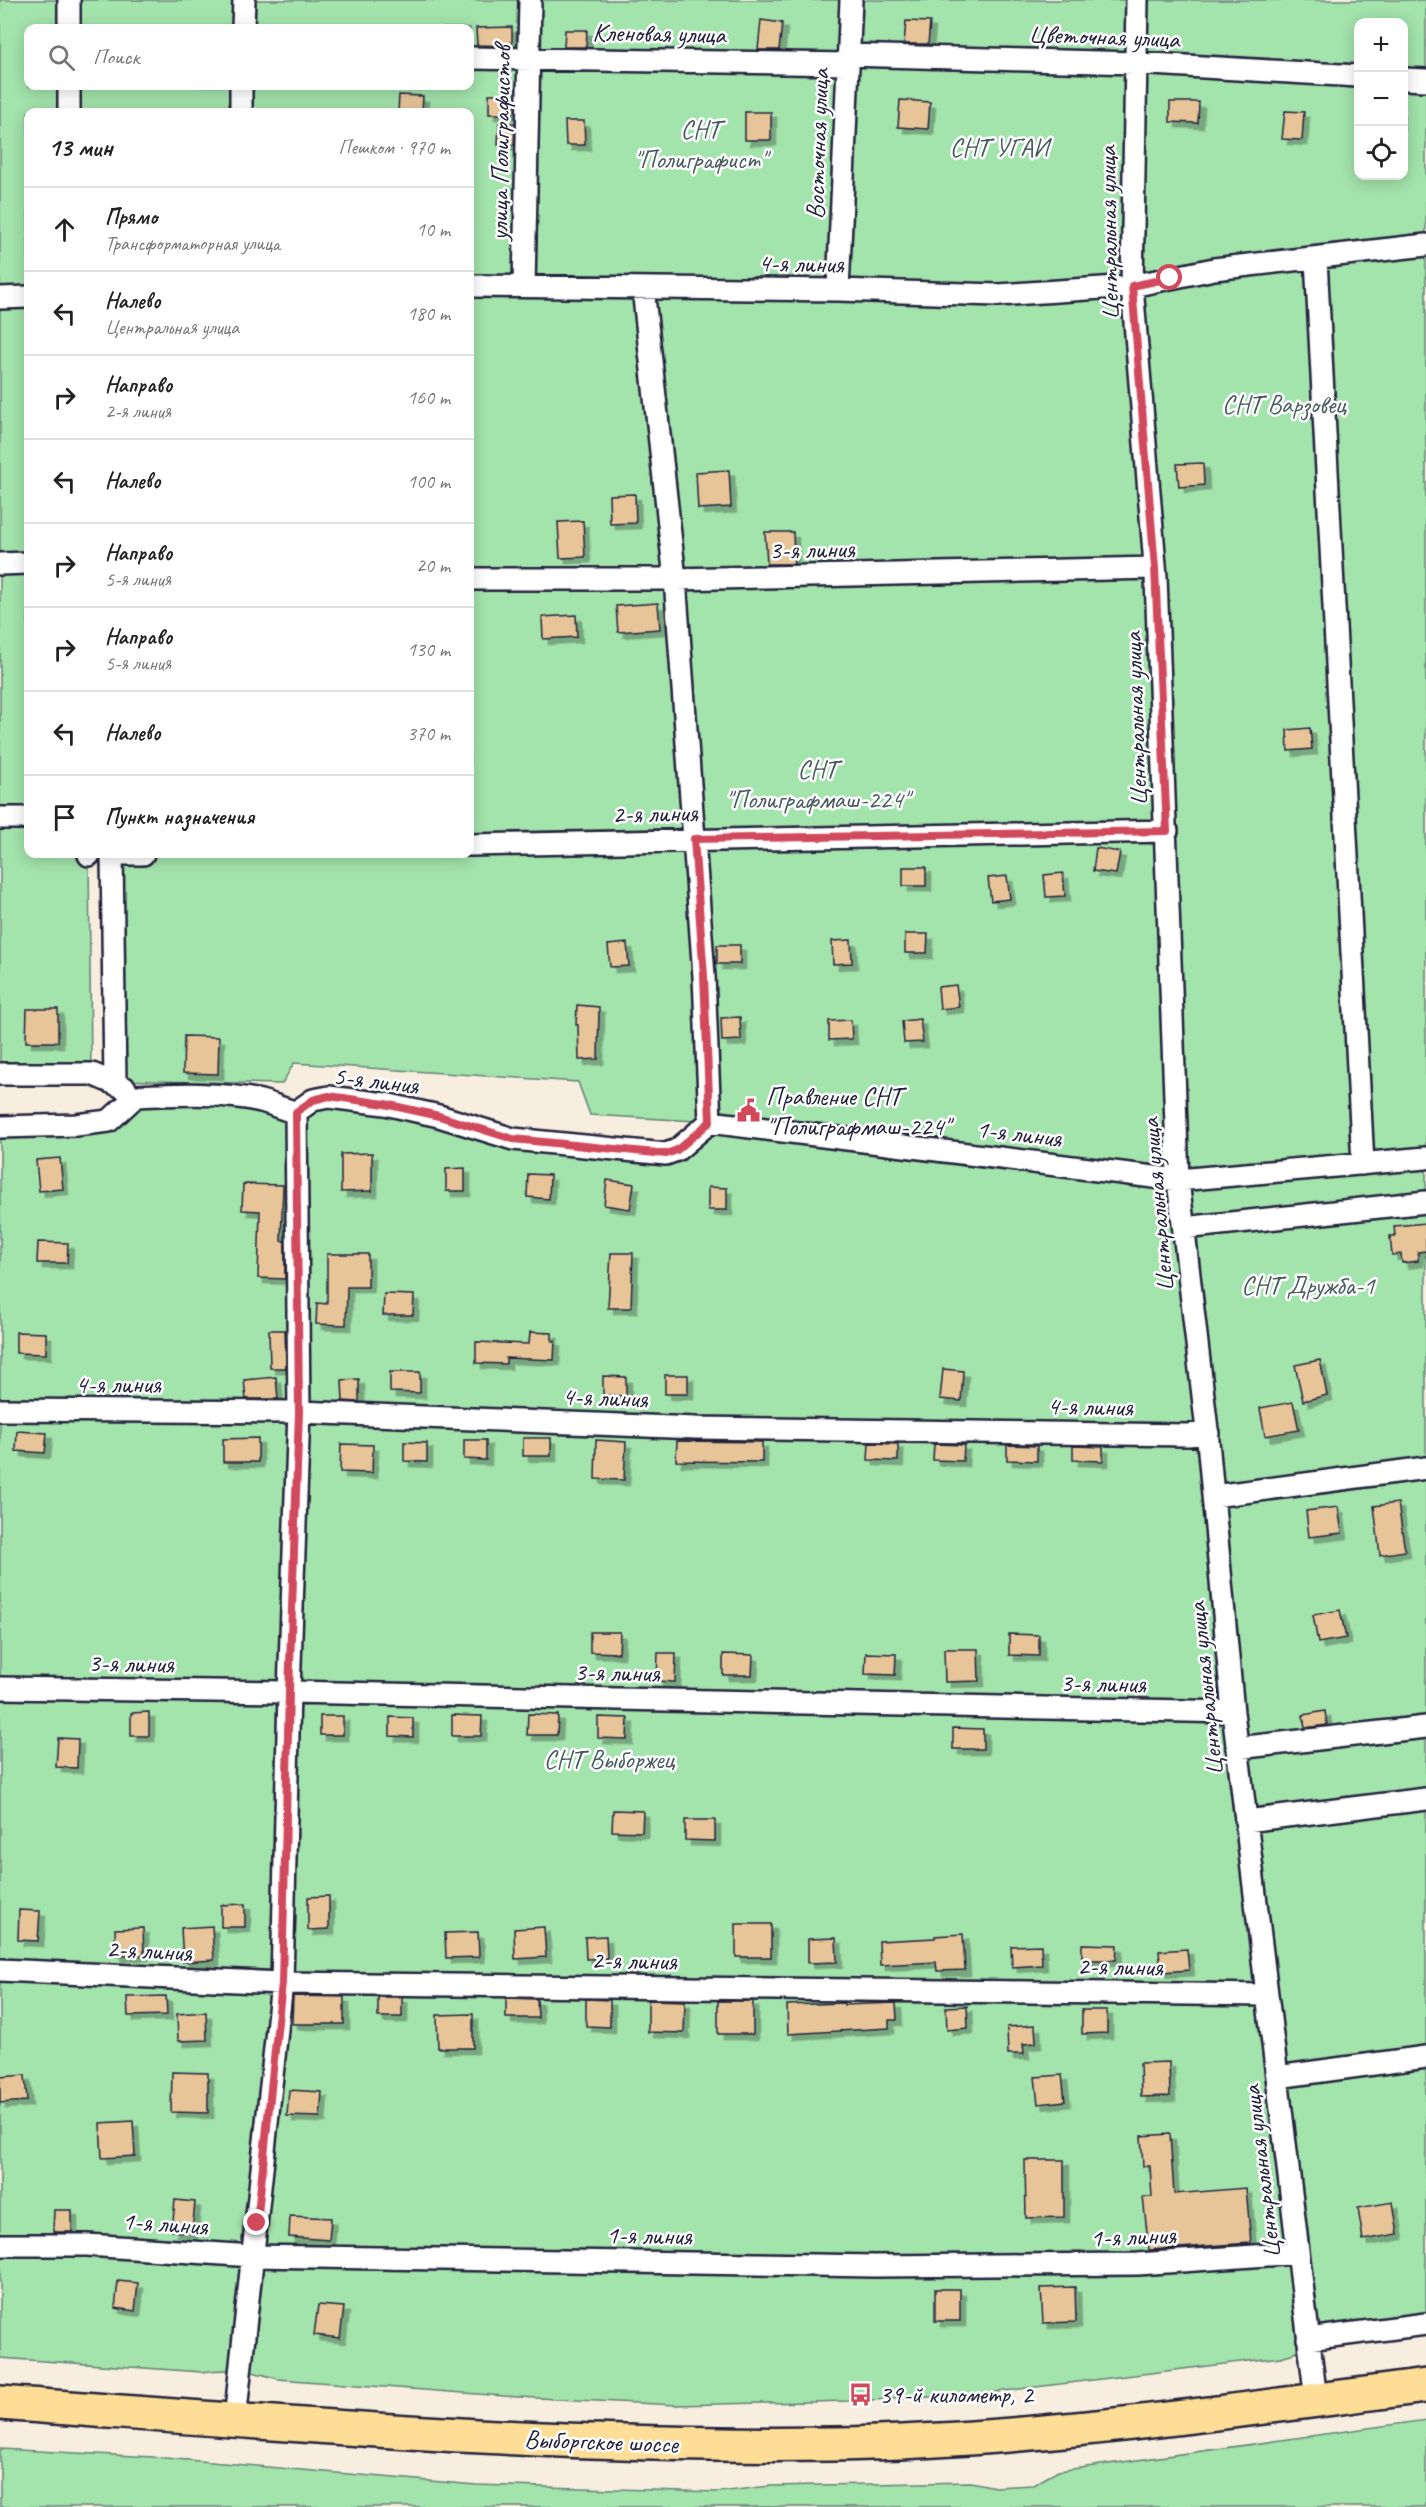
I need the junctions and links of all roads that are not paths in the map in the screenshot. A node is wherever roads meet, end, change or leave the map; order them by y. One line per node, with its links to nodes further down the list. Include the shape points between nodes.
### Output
1 (69, 0): 6 (street)
2 (244, 0): 7 (street)
3 (530, 0): 8 (street, улица Полиграфистов)
4 (851, 0): 10 (street, Восточная улица)
5 (1137, 0): 11 (street, Центральная улица)
6 (69, 24)
7 (243, 24)
8 (530, 57): 9 (street, Кленовая улица); 10 (street, Кленовая улица); 22 (street, улица Полиграфистов)
9 (474, 58)
10 (848, 59): 11 (street, Цветочная улица); 25 (street, Восточная улица)
11 (1135, 63): 12 (street, Цветочная улица); 23 (street, Центральная улица)
12 (1354, 76)
13 (1408, 79): 14 (street)
14 (1426, 80)
15 (69, 90): 17 (street)
16 (242, 90): 18 (street)
17 (69, 108)
18 (241, 108)
19 (1426, 244): 20 (street, 4-я линия)
20 (1316, 259): 23 (street, 4-я линия, via 1214,269); 46 (street)
21 (474, 286): 22 (street, 4-я линия)
22 (524, 286): 24 (street, 4-я линия)
23 (1132, 286): 25 (street, 4-я линия, via 998,295); 30 (street, Центральная улица)
24 (643, 288): 25 (street, 4-я линия); 32 (street)
25 (838, 290)
26 (24, 297): 27 (street)
27 (0, 298)
28 (24, 563): 29 (street)
29 (0, 564)
30 (1155, 568): 32 (street, 3-я линия); 35 (street, Центральная улица)
31 (474, 579): 32 (street, 3-я линия)
32 (675, 579): 36 (street)
33 (0, 818): 34 (street)
34 (24, 818)
35 (1167, 831): 36 (street, 2-я линия); 47 (street, Центральная улица)
36 (694, 839): 37 (street, 2-я линия); 43 (street)
37 (474, 845)
38 (112, 858): 40 (street)
39 (0, 1074): 40 (street, via 92,1074)
40 (115, 1083): 41 (street)
41 (136, 1096): 42 (street, via 237,1098 263,1101); 44 (street, via 109,1121)
42 (296, 1112): 43 (street, 5-я линия, via 313,1100 329,1096 439,1116 513,1139 666,1154 677,1150); 51 (street)
43 (710, 1122): 47 (street, 1-я линия)
44 (0, 1127)
45 (1426, 1158): 46 (street, 1-я линия)
46 (1363, 1164): 47 (street, 1-я линия)
47 (1178, 1180): 49 (street, Центральная улица)
48 (1426, 1202): 49 (street)
49 (1184, 1228): 52 (street, Центральная улица)
50 (0, 1410): 51 (street, 4-я линия)
51 (299, 1412): 52 (street, 4-я линия, via 708,1428); 56 (street)
52 (1208, 1433): 54 (street, Центральная улица)
53 (1426, 1468): 54 (street)
54 (1214, 1496): 57 (street, Центральная улица)
55 (0, 1688): 56 (street, 3-я линия)
56 (289, 1692): 57 (street, 3-я линия); 63 (street)
57 (1233, 1712): 59 (street, Центральная улица)
58 (1426, 1727): 59 (street)
59 (1237, 1748): 61 (street, Центральная улица)
60 (1426, 1799): 61 (street)
61 (1246, 1821): 64 (street, Центральная улица)
62 (0, 1970): 63 (street, 2-я линия)
63 (282, 1983): 64 (street, 2-я линия); 69 (street)
64 (1267, 1995): 66 (street, Центральная улица)
65 (1426, 2057): 66 (street)
66 (1277, 2077): 68 (street, Центральная улица)
67 (0, 2245): 69 (street, 1-я линия, via 87,2245)
68 (1297, 2253): 69 (street, 1-я линия, via 1138,2264 984,2267); 71 (street, Центральная улица)
69 (253, 2256): 75 (street)
70 (1426, 2324): 71 (street)
71 (1308, 2339): 73 (street, Центральная улица)
72 (1426, 2386): 73 (main road)
73 (1316, 2400): 75 (main road, Выборгское шоссе, via 1147,2422 966,2438 835,2444 568,2441)
74 (0, 2403): 75 (main road, Выборгское шоссе)
75 (235, 2420)

